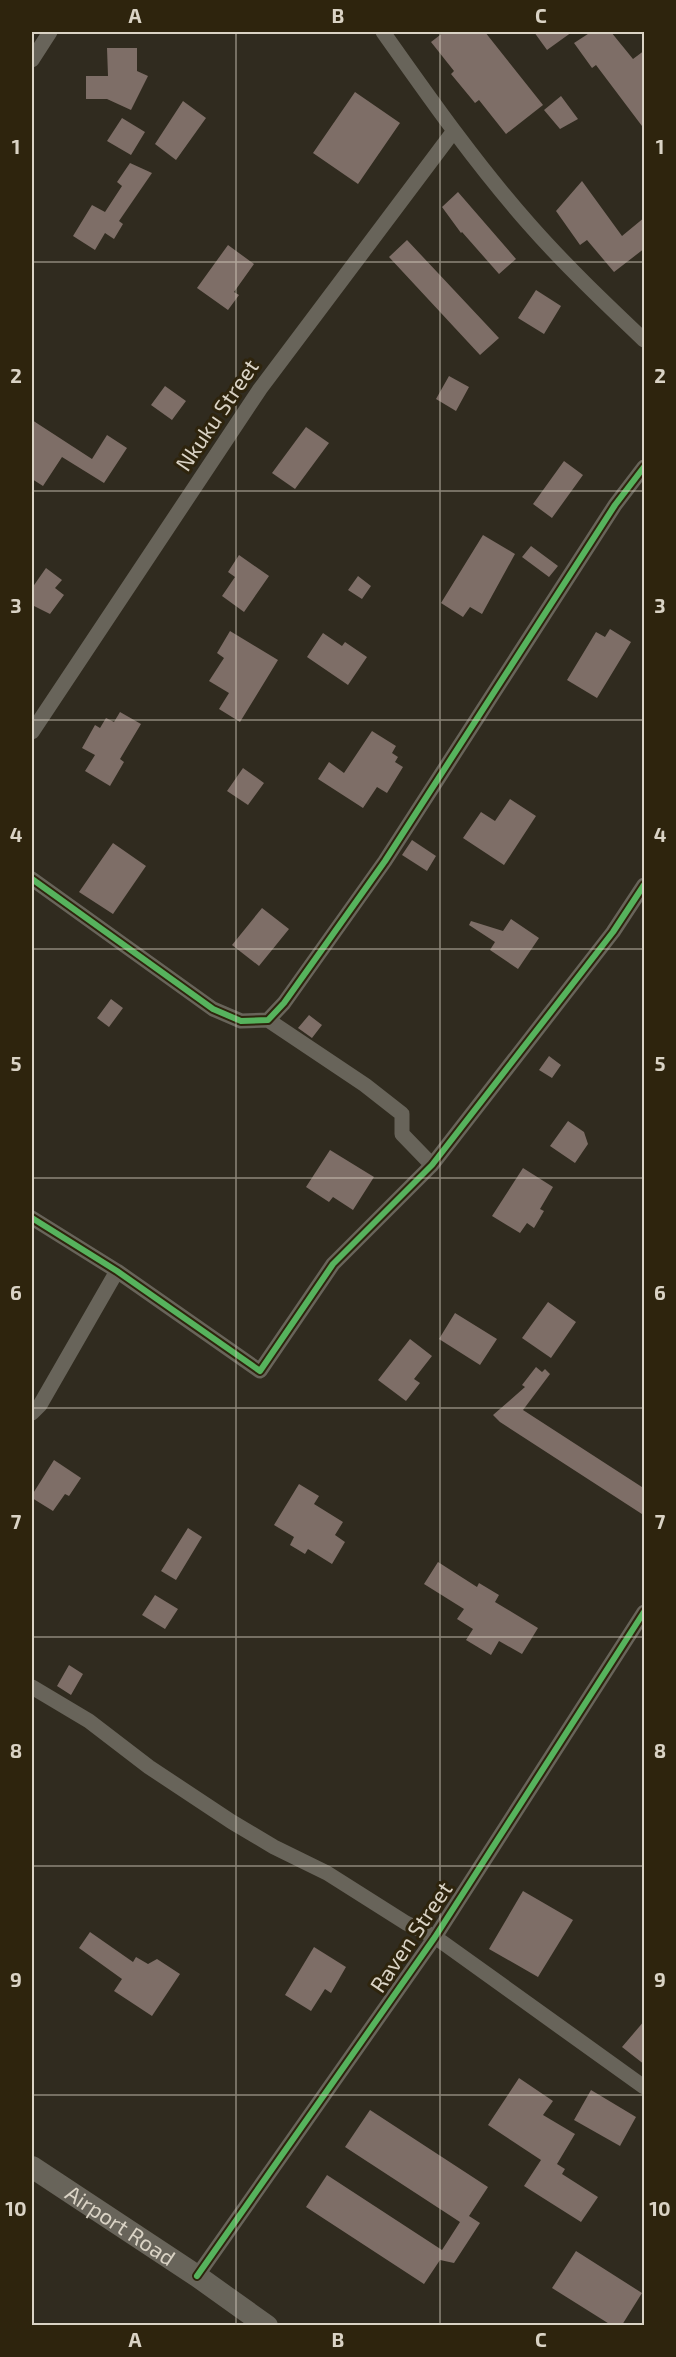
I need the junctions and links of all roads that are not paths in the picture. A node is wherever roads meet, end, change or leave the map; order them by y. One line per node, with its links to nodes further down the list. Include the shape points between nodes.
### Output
1 (50, 32): 3 (street)
2 (383, 32): 4 (street)
3 (32, 60)
4 (453, 132): 5 (street, via 529,224); 7 (street, Nkuku Street, via 260,389)
5 (645, 340)
6 (645, 467): 10 (street, via 615,505 385,861)
7 (32, 732)
8 (32, 879): 10 (street, via 213,1009 241,1021)
9 (645, 885): 11 (street)
10 (268, 1020): 11 (street, via 402,1114 402,1134)
11 (432, 1165): 13 (street, via 333,1264 260,1371)
12 (32, 1218): 13 (street)
13 (117, 1272): 14 (street)
14 (32, 1413)
15 (645, 1612): 17 (street, Raven Street)
16 (32, 1687): 17 (street, via 89,1721 232,1822)
17 (435, 1937): 18 (street); 20 (street, Raven Street)
18 (645, 2087)
19 (32, 2167): 20 (street, Airport Road)
20 (197, 2276): 21 (street, Airport Road)
21 (267, 2325)

